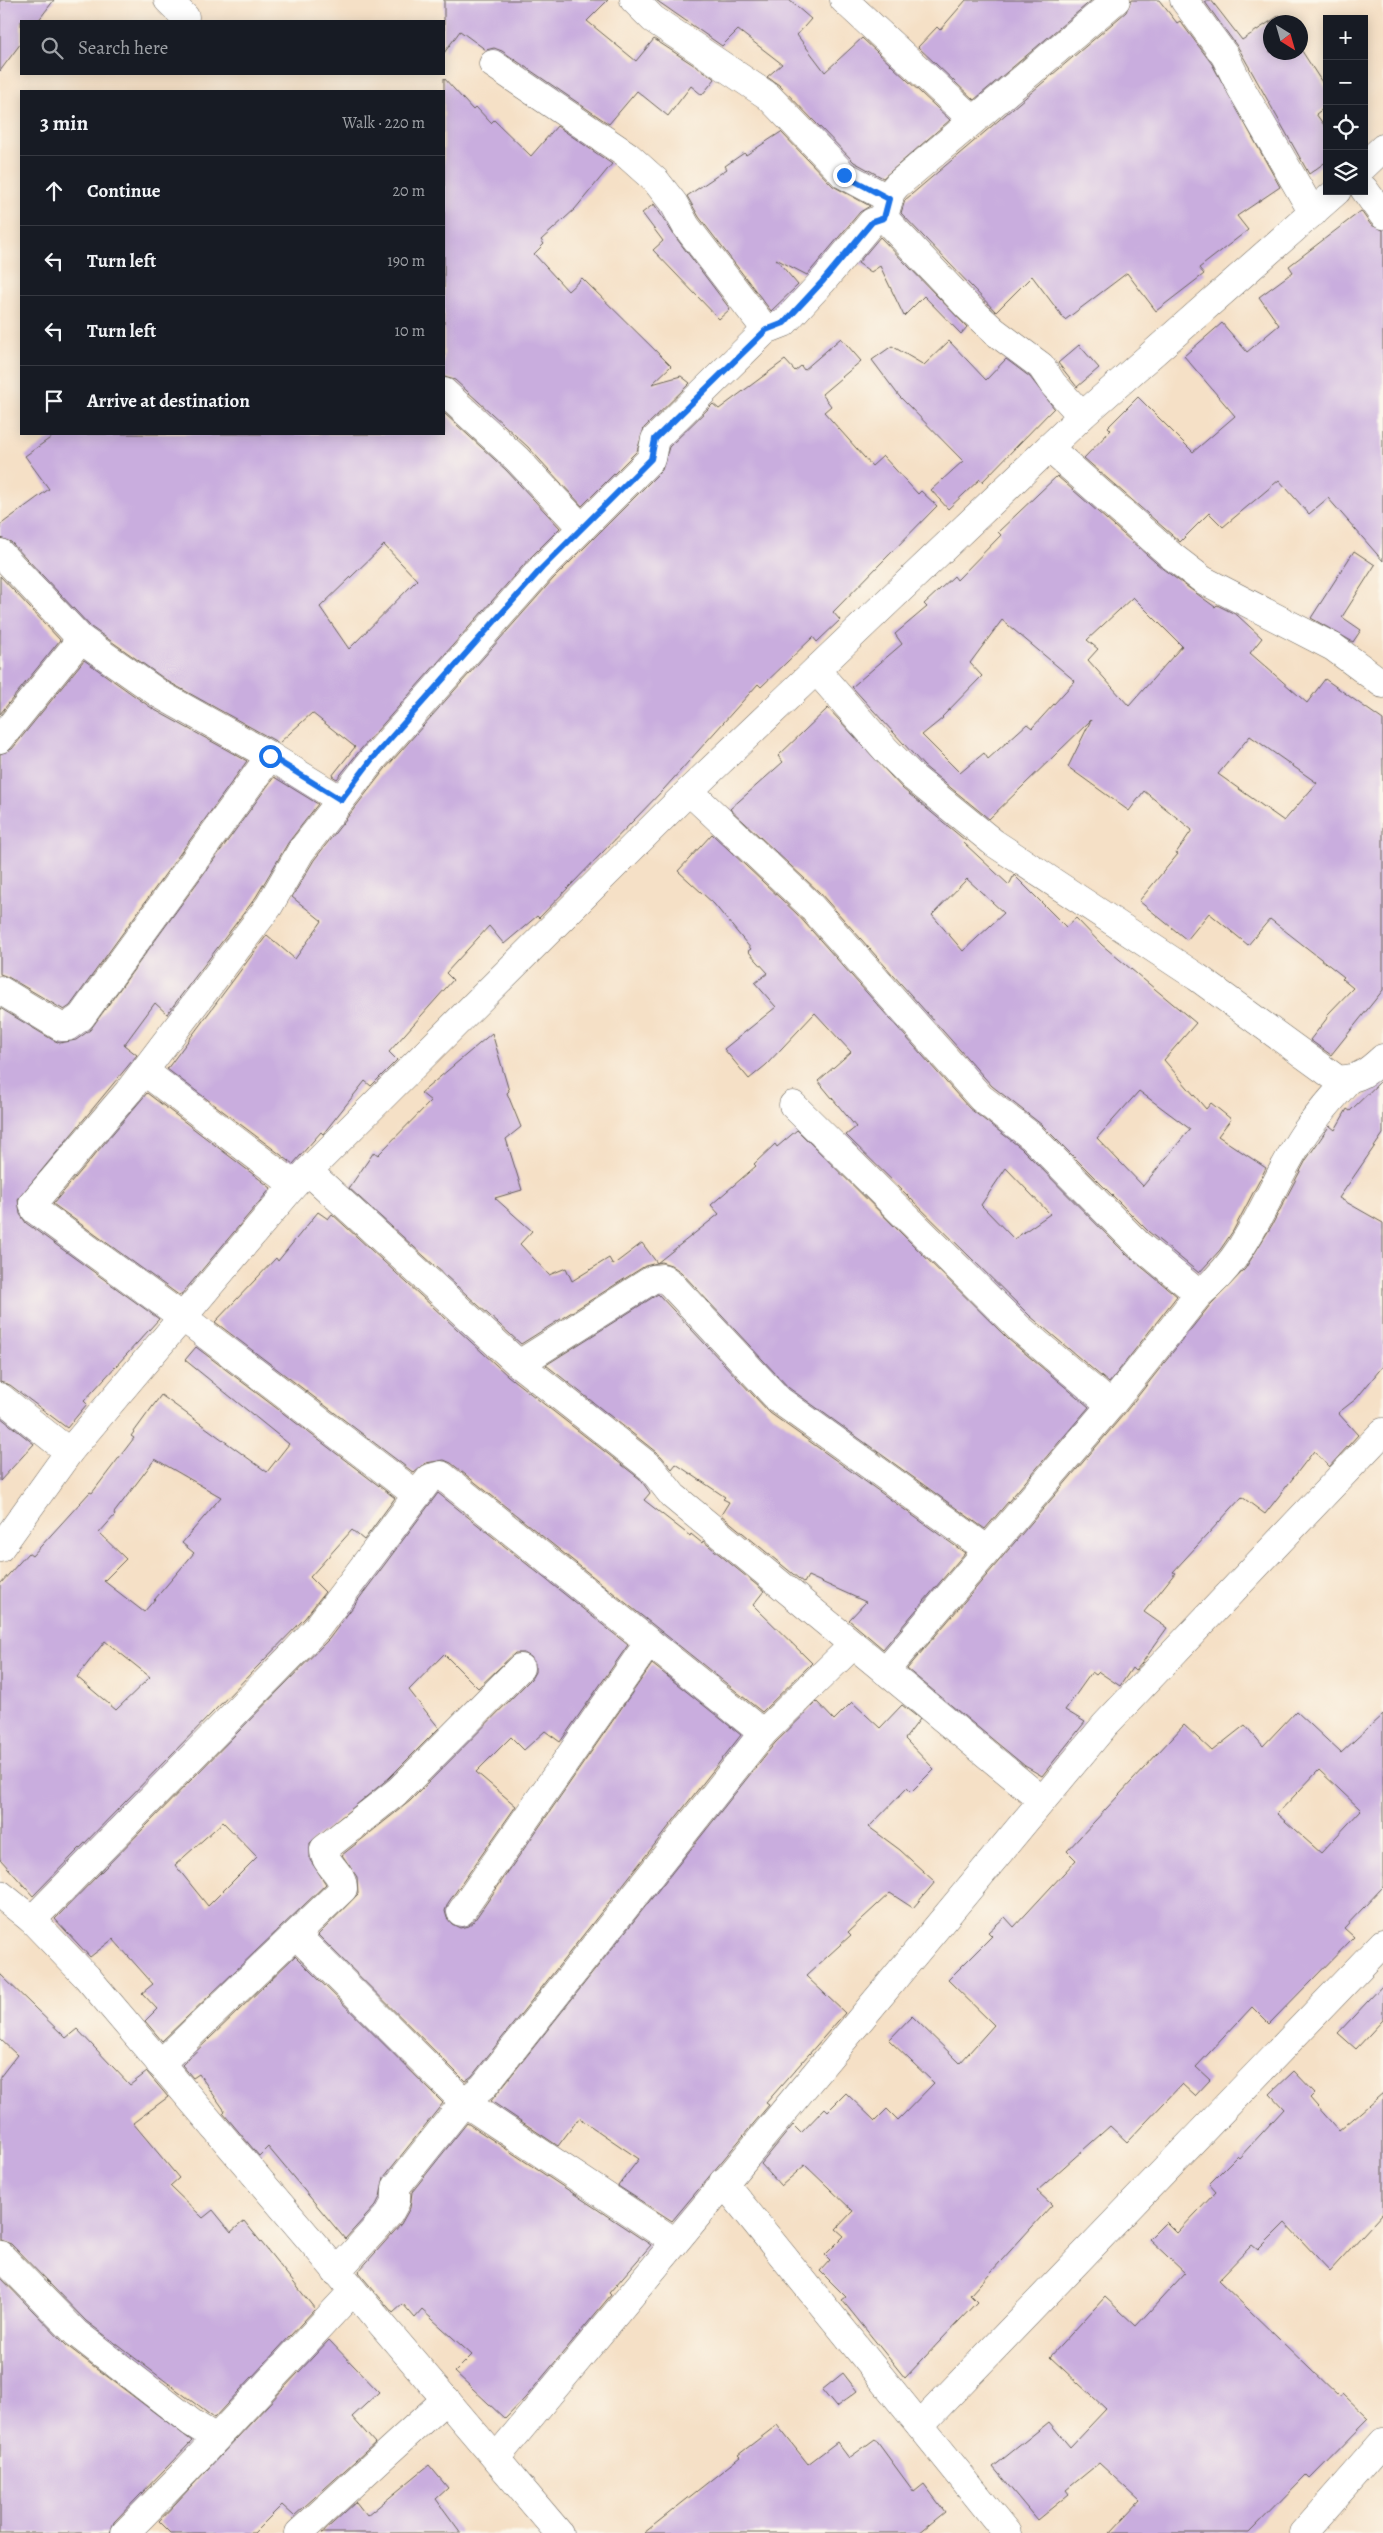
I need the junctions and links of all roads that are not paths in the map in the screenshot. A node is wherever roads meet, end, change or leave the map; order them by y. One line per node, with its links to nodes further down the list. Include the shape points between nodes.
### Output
1 (634, 0): 11 (street, via 653,19 768,96 844,175)
2 (844, 0): 6 (street)
3 (1116, 0): 6 (street)
4 (1184, 0): 12 (street, via 1225,56)
5 (493, 64): 14 (street, via 627,155 656,181 686,226)
6 (973, 120): 11 (street, via 897,185)
7 (1383, 148): 8 (street)
8 (1368, 162)
9 (1368, 194): 13 (street)
10 (1333, 195): 12 (street)
11 (886, 209): 14 (street, via 784,323); 16 (street, via 967,306 1041,366)
12 (1314, 213): 16 (street)
13 (1383, 214)
14 (766, 330): 18 (street, via 655,439 651,459)
15 (445, 393): 18 (street, via 517,459)
16 (1082, 416): 17 (street)
17 (1049, 448): 21 (street); 22 (street, via 1203,580 1334,647)
18 (581, 526): 26 (street, via 372,759)
19 (0, 553): 20 (street)
20 (81, 639): 23 (street); 24 (street, via 161,695)
21 (816, 670): 25 (street); 30 (street, via 914,778 994,843 1197,977 1337,1079)
22 (1383, 684)
23 (0, 739)
24 (270, 756): 26 (street); 27 (street, via 81,1017 67,1027 61,1027)
25 (689, 791): 32 (street); 33 (street, via 808,903 981,1098 1031,1136 1138,1244)
26 (341, 800): 29 (street, via 301,851 269,906)
27 (0, 990)
28 (1383, 1058): 30 (street, via 1368,1072)
29 (144, 1071): 32 (street); 34 (street, via 33,1206)
30 (1348, 1080): 33 (street, via 1306,1131 1235,1258)
31 (793, 1105): 37 (street, via 1019,1328)
32 (301, 1178): 34 (street); 35 (street)
33 (1199, 1294): 37 (street)
34 (181, 1316): 39 (street); 40 (street)
35 (519, 1364): 42 (street, via 653,1279 663,1278 780,1400); 44 (street, via 651,1468 673,1496)
36 (0, 1397): 39 (street)
37 (1111, 1405): 42 (street)
38 (1383, 1432): 48 (street, via 1105,1725)
39 (69, 1452): 41 (street)
40 (417, 1495): 43 (street, via 430,1478 440,1475); 51 (street, via 311,1634)
41 (0, 1548)
42 (988, 1550): 46 (street)
43 (649, 1642): 47 (street); 50 (street)
44 (853, 1645): 46 (street); 47 (street)
45 (520, 1668): 52 (street, via 398,1790 324,1849 324,1855 341,1878 343,1889)
46 (885, 1671): 48 (street)
47 (762, 1733): 55 (street, via 483,2088)
48 (1042, 1800): 56 (street)
49 (0, 1894): 51 (street)
50 (460, 1912)
51 (32, 1920): 54 (street, via 87,1977)
52 (296, 1935): 54 (street); 55 (street)
53 (1383, 1942): 61 (street)
54 (160, 2064): 59 (street)
55 (464, 2102): 57 (street); 59 (street, via 396,2188 396,2201 389,2214)
56 (723, 2182): 57 (street); 61 (street)
57 (675, 2242): 64 (street)
58 (0, 2255): 62 (street, via 76,2333)
59 (345, 2282): 60 (street); 62 (street)
60 (446, 2399): 64 (street); 66 (street)
61 (920, 2425): 68 (street)
62 (216, 2438): 65 (street)
63 (1383, 2442): 69 (street)
64 (496, 2458): 67 (street)
65 (125, 2533)
66 (299, 2533)
67 (559, 2533)
68 (1007, 2533)
69 (1304, 2533)

